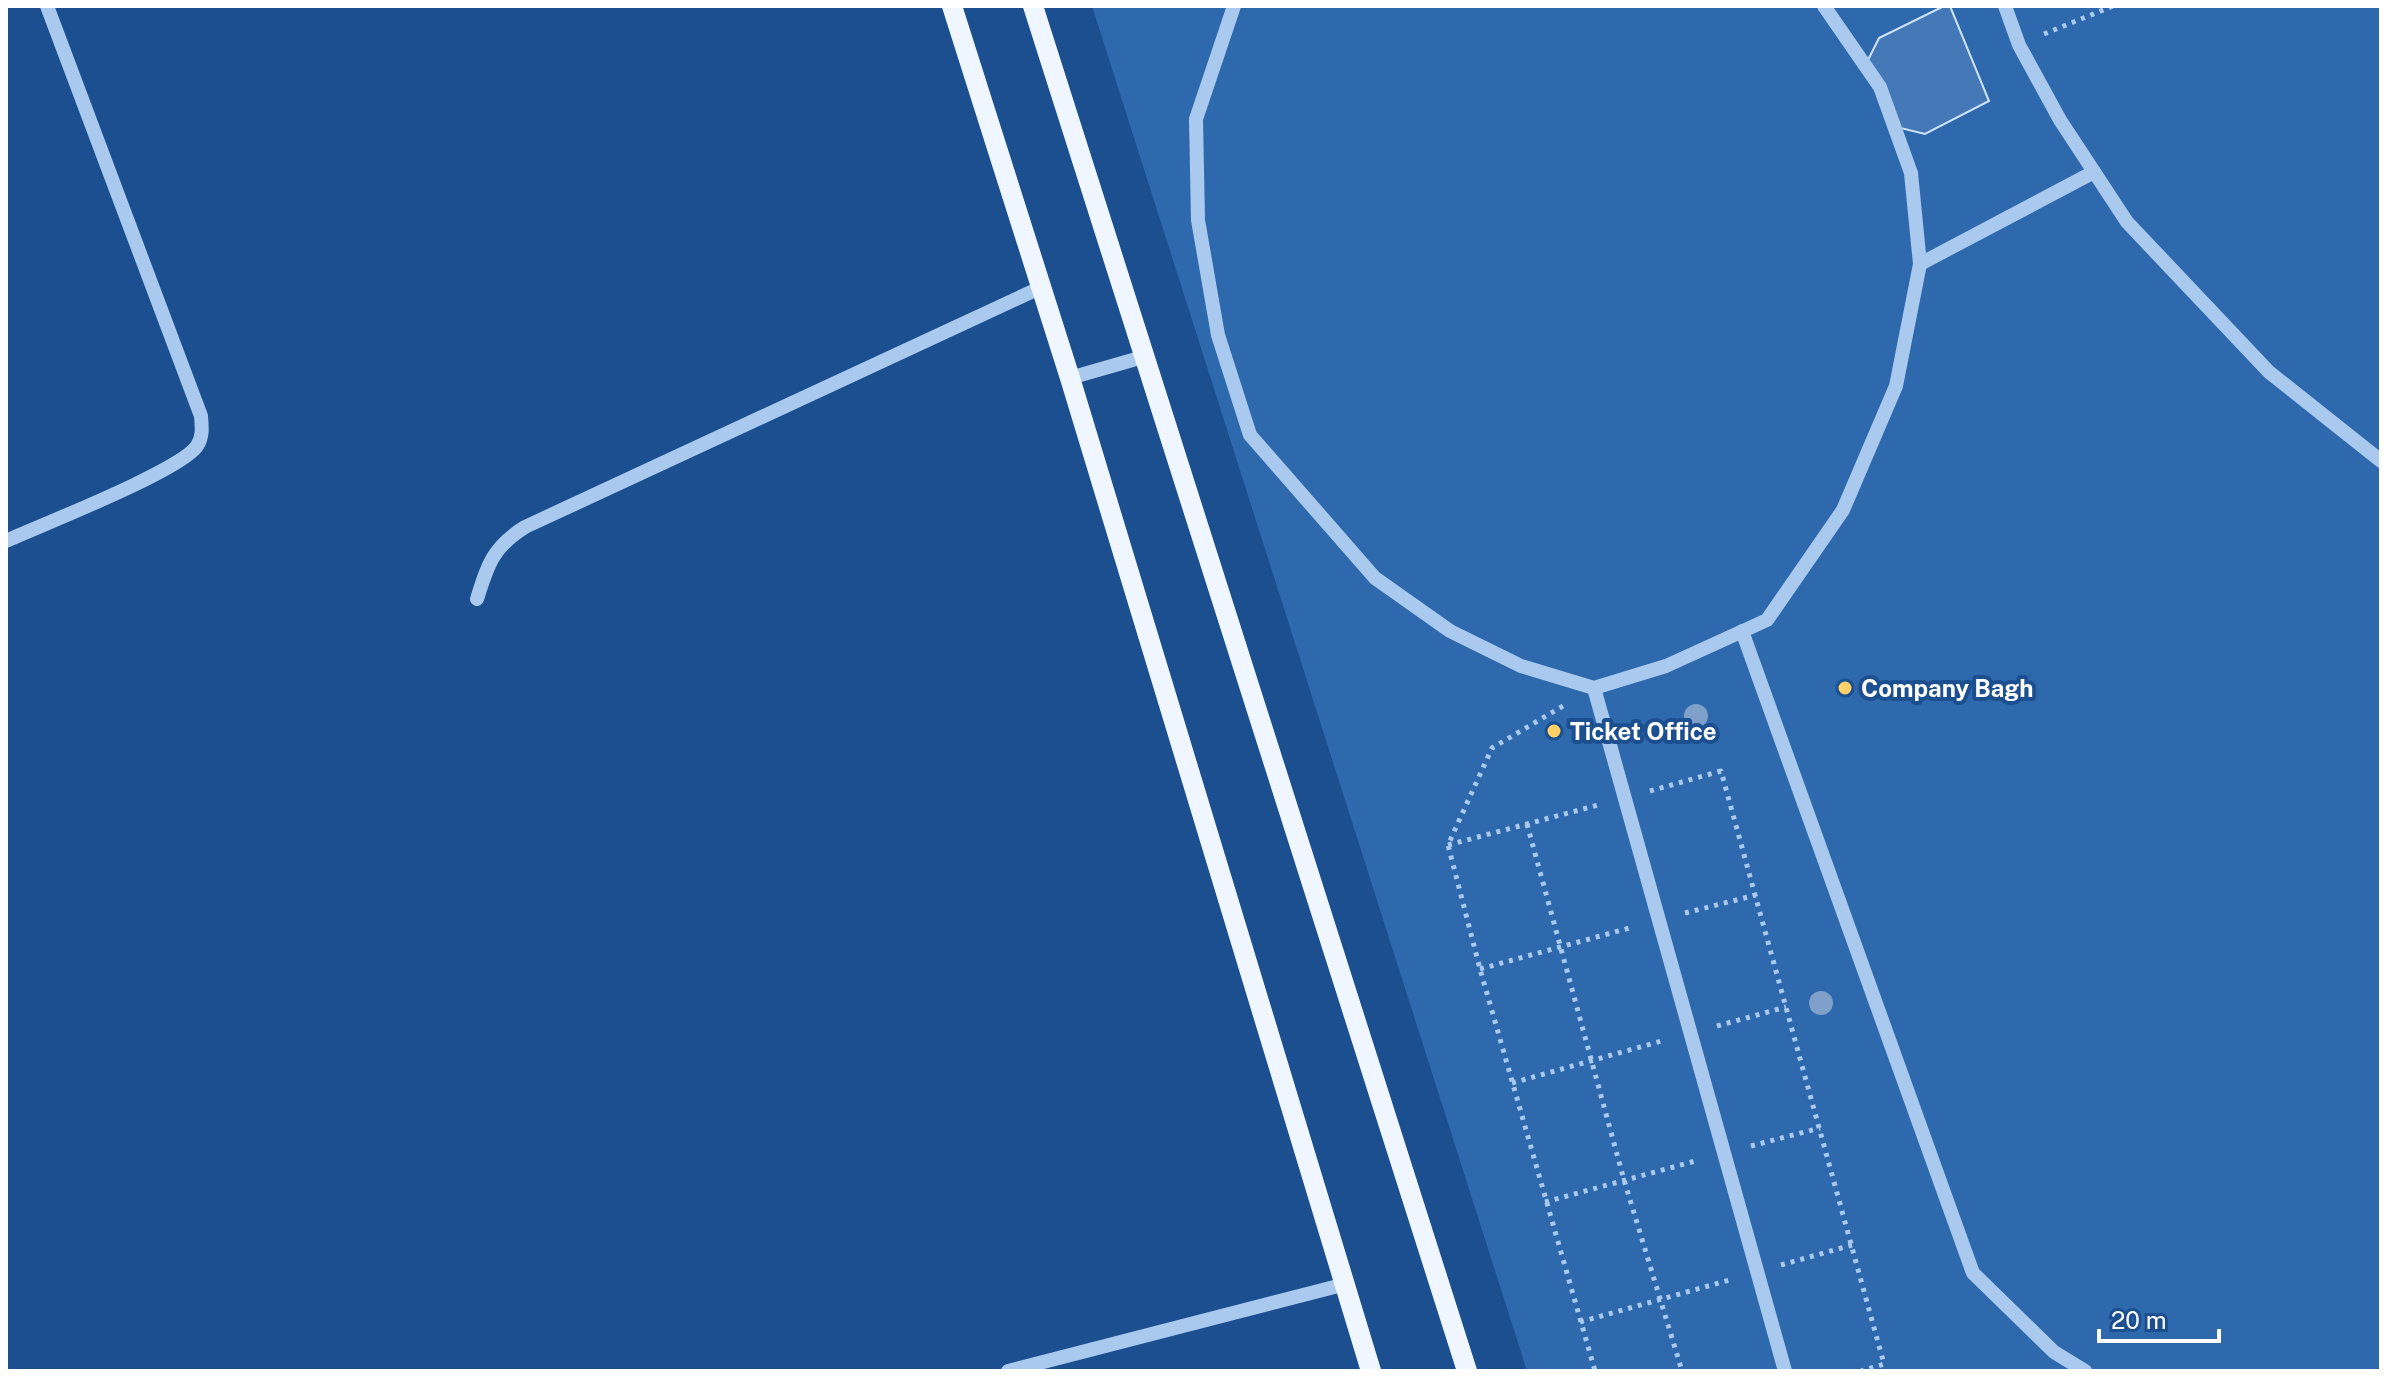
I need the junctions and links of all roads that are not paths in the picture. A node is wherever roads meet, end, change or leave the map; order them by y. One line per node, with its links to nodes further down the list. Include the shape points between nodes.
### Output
1 (47, 6): 13 (street, via 201,416 202,434 197,446 169,467)
2 (952, 6): 9 (main road)
3 (1033, 6): 10 (main road)
4 (1234, 6): 16 (street, via 1196,119 1198,220 1218,335 1250,435 1375,578 1450,631 1521,666)
5 (1824, 6): 8 (street, via 1880,87 1911,173)
6 (2005, 6): 7 (street, via 2019,45)
7 (2094, 172): 8 (street); 12 (street, via 2127,222 2269,372)
8 (1920, 264): 15 (street, via 1896,386 1843,510 1767,620)
9 (1042, 287): 11 (main road); 14 (street, via 525,527 506,539 489,561)
10 (1143, 357): 11 (street); 20 (main road)
11 (1070, 378): 17 (main road)
12 (2381, 461)
13 (6, 541)
14 (477, 599)
15 (1742, 631): 16 (street, via 1666,666); 22 (street, via 1973,1273 2054,1352)
16 (1594, 688): 21 (street)
17 (1346, 1284): 18 (street); 19 (main road)
18 (1008, 1371)
19 (1371, 1371)
20 (1467, 1371)
21 (1785, 1371)
22 (2085, 1371)

